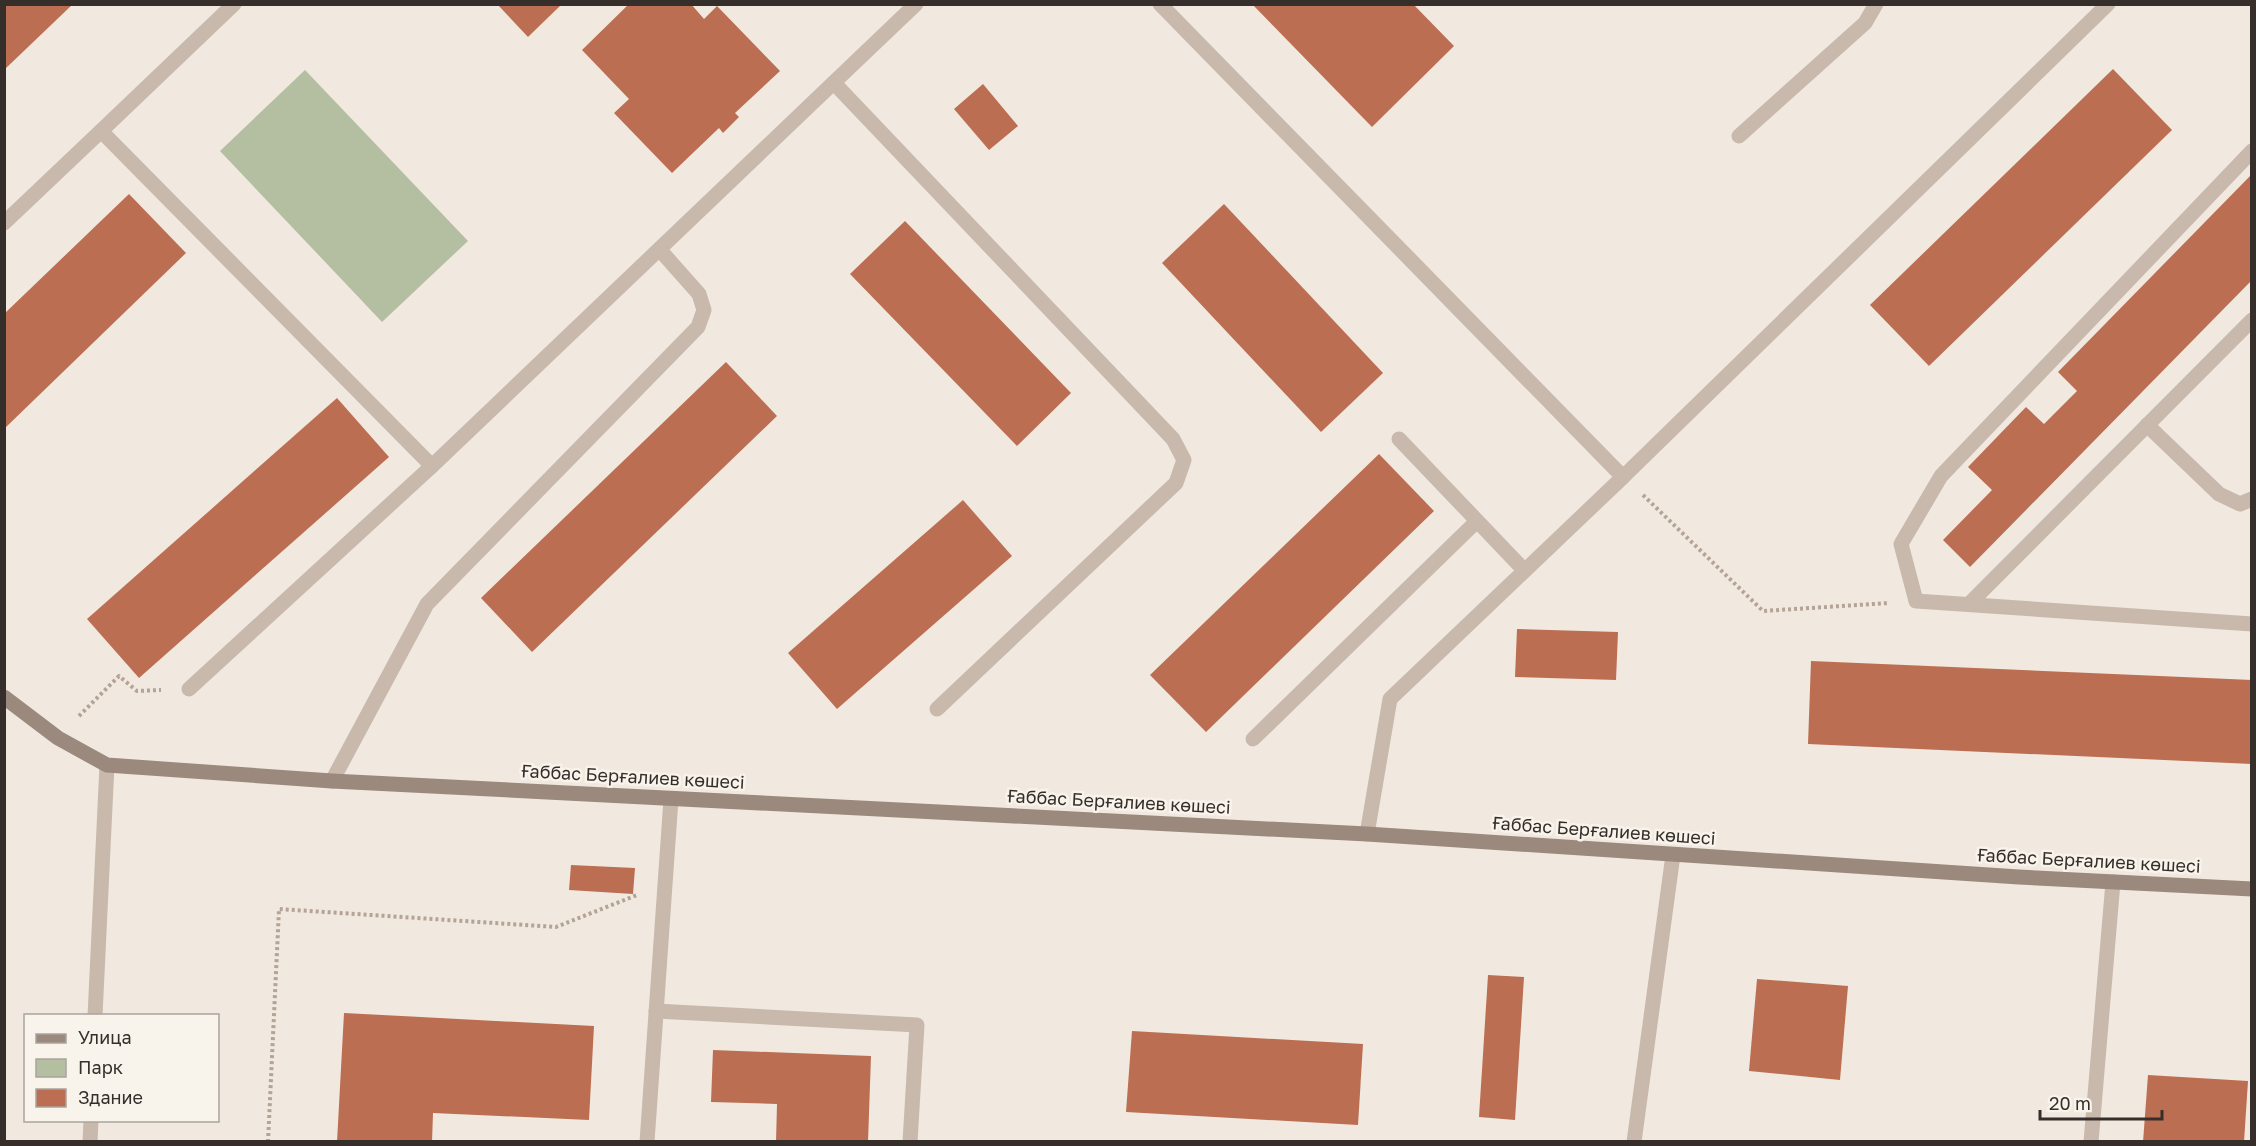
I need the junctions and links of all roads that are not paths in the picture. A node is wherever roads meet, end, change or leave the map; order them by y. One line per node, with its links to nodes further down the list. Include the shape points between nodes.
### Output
1 (234, 4): 7 (street)
2 (916, 4): 6 (street)
3 (1160, 4): 16 (street)
4 (1876, 4): 8 (street, via 1864,23)
5 (2108, 4): 16 (street)
6 (834, 83): 11 (street); 24 (street, via 1173,439 1184,460 1176,483)
7 (101, 131): 10 (street); 15 (street)
8 (1739, 136)
9 (2252, 152): 20 (street, via 1941,476 1901,544 1916,601)
10 (4, 223)
11 (660, 250): 15 (street); 27 (street, via 699,294 704,310 698,327 427,604)
12 (2252, 320): 13 (street)
13 (2147, 425): 17 (street, via 2219,494 2240,504); 20 (street)
14 (1398, 438): 18 (street)
15 (432, 466): 22 (street)
16 (1623, 477): 19 (street)
17 (2252, 499)
18 (1477, 521): 19 (street); 25 (street)
19 (1524, 570): 29 (street, via 1390,699)
20 (1969, 604): 21 (street)
21 (2252, 624)
22 (189, 689)
23 (4, 697): 26 (main road, Ғаббас Берғалиев көшесі, via 58,738)
24 (938, 709)
25 (1253, 739)
26 (107, 765): 27 (main road, Ғаббас Берғалиев көшесі); 34 (street)
27 (332, 782): 28 (main road, Ғаббас Берғалиев көшесі)
28 (670, 799): 29 (main road, Ғаббас Берғалиев көшесі); 33 (street)
29 (1367, 834): 30 (main road, Ғаббас Берғалиев көшесі)
30 (1673, 855): 31 (main road, Ғаббас Берғалиев көшесі); 39 (street)
31 (2113, 882): 32 (main road, Ғаббас Берғалиев көшесі); 40 (street)
32 (2252, 889)
33 (656, 1011): 37 (street); 38 (street, via 917,1024)
34 (96, 1014)
35 (91, 1122): 36 (street)
36 (90, 1142)
37 (647, 1142)
38 (910, 1142)
39 (1634, 1142)
40 (2091, 1142)

